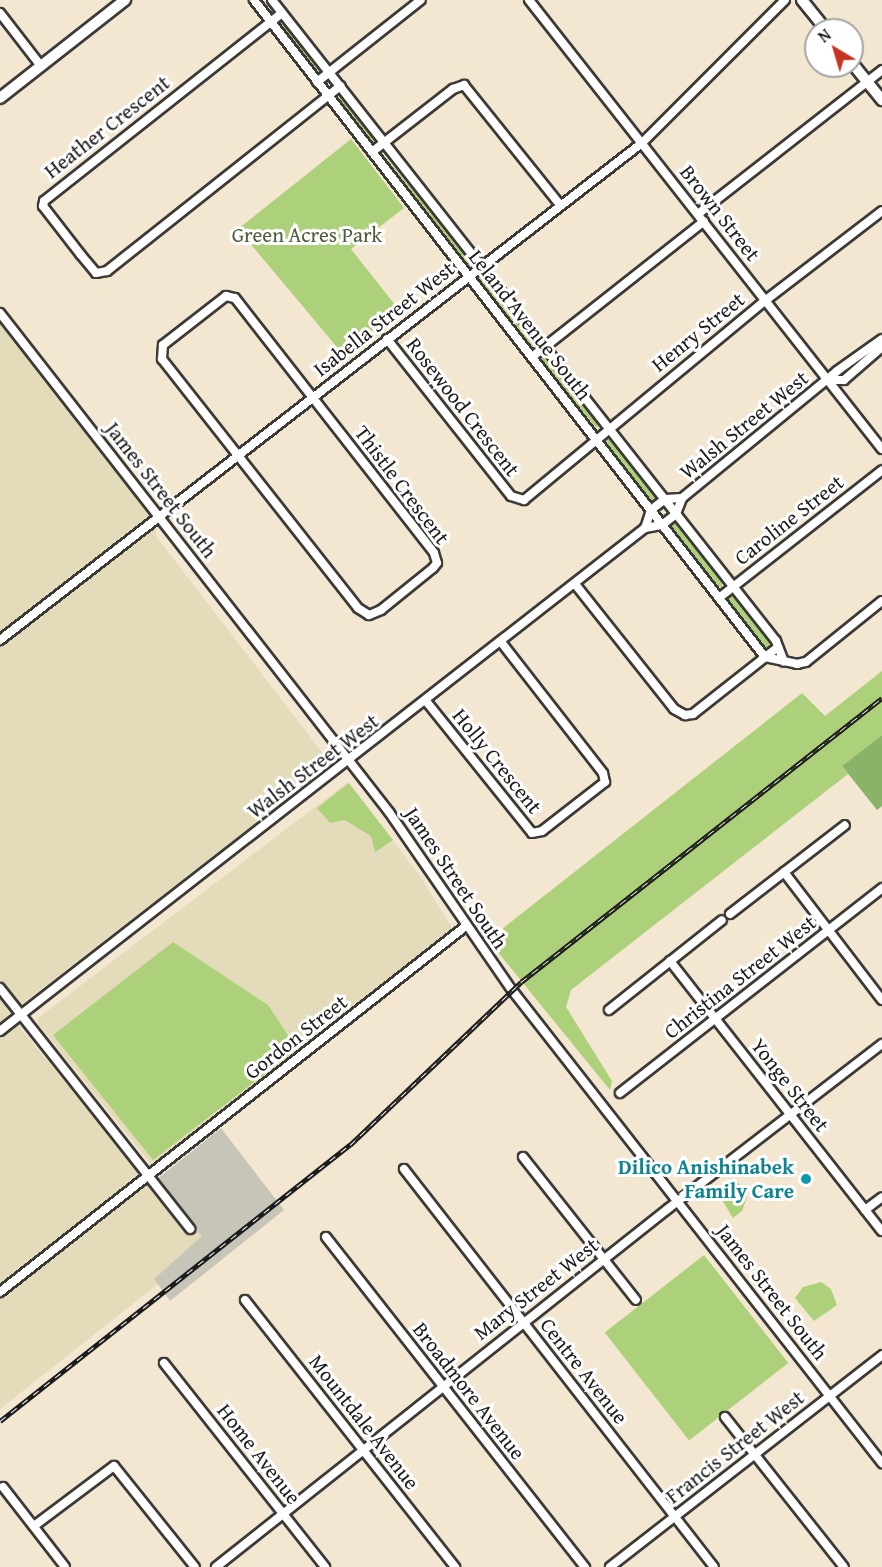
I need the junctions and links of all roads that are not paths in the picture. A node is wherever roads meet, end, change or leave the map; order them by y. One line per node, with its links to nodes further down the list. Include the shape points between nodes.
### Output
1 (125, 0): 13 (main road)
2 (254, 0): 8 (street, Leland Avenue South)
3 (272, 0): 8 (street); 10 (street, Leland Avenue South)
4 (421, 0): 15 (street)
5 (529, 0): 24 (street, Brown Street)
6 (785, 0): 24 (street, Isabella Street West)
7 (802, 0): 11 (main road)
8 (261, 9): 12 (street, Leland Avenue South)
9 (0, 13): 13 (street)
10 (282, 13): 12 (street, Heather Crescent); 15 (street, Leland Avenue South)
11 (816, 18)
12 (271, 22): 18 (street, Leland Avenue South); 20 (street, Heather Crescent, via 47,198 43,203 45,209 93,270 103,273)
13 (41, 66): 21 (main road)
14 (882, 70): 17 (street)
15 (329, 72): 18 (street); 19 (street, Leland Avenue South)
16 (864, 77): 17 (main road)
17 (867, 81): 22 (main road); 28 (street)
18 (317, 82): 20 (street, Leland Avenue South)
19 (340, 86): 20 (street, Heather Crescent); 23 (street, Leland Avenue South)
20 (328, 96): 25 (street, Leland Avenue South)
21 (0, 98)
22 (882, 100)
23 (384, 142): 25 (street); 26 (street, via 453,89 464,85); 30 (street, Leland Avenue South)
24 (642, 143): 26 (street, Isabella Street West); 28 (street, Brown Street)
25 (372, 152): 31 (street, Leland Avenue South)
26 (560, 206): 30 (street, Isabella Street West)
27 (882, 211): 32 (street, Henry Street)
28 (698, 214): 29 (street, Brown Street)
29 (704, 221): 32 (street, Brown Street); 37 (street)
30 (480, 267): 31 (street, Isabella Street West); 37 (street, Leland Avenue South)
31 (468, 276): 34 (street, Isabella Street West); 38 (street, Leland Avenue South)
32 (766, 300): 39 (street, Brown Street); 41 (street, Henry Street)
33 (0, 313): 50 (street, James Street South)
34 (387, 339): 40 (street, Isabella Street West); 42 (street, Rosewood Crescent, via 515,499 524,500)
35 (882, 339): 39 (street, Walsh Street West)
36 (882, 347): 39 (street, Walsh Street West, via 844,380)
37 (544, 348): 38 (street); 41 (street, Leland Avenue South)
38 (532, 357): 42 (street, Leland Avenue South)
39 (829, 380): 43 (street, Brown Street); 46 (street, Walsh Street West)
40 (312, 398): 44 (street, Isabella Street West); 44 (street, via 235,298 220,299 163,345 160,354); 44 (street, Thistle Crescent, via 437,559 434,568 381,610 369,615 358,608)
41 (608, 429): 42 (street, Henry Street); 47 (street, Leland Avenue South)
42 (598, 441): 48 (street, Leland Avenue South)
43 (882, 448)
44 (237, 456): 50 (street, Isabella Street West)
45 (882, 470): 54 (street, Caroline Street)
46 (682, 498): 47 (street, Walsh Street West); 49 (street, Walsh Street West)
47 (664, 499): 48 (street, Walsh Street West); 49 (street, Leland Avenue South)
48 (651, 510): 51 (street, Leland Avenue South); 52 (street)
49 (676, 514): 51 (street, Walsh Street West); 54 (street, Leland Avenue South)
50 (159, 517): 57 (street, Isabella Street West); 63 (street, James Street South)
51 (662, 525): 52 (street, Walsh Street West); 55 (street, Leland Avenue South)
52 (645, 528): 53 (street, Walsh Street West)
53 (575, 584): 58 (street, Walsh Street West); 60 (street, via 680,714 693,714)
54 (733, 587): 55 (street, Caroline Street); 59 (street, Leland Avenue South)
55 (719, 598): 60 (street, Leland Avenue South)
56 (882, 601): 61 (street, via 802,664)
57 (0, 640)
58 (501, 642): 62 (street, Walsh Street West); 62 (street, Holly Crescent, via 603,773 605,782 542,831 532,833)
59 (778, 646): 60 (street); 61 (street, Leland Avenue South)
60 (765, 657): 61 (street)
61 (784, 662)
62 (426, 701): 63 (street, Walsh Street West)
63 (349, 759): 69 (street, James Street South, via 409,838); 75 (street, Walsh Street West)
64 (845, 825): 65 (street)
65 (784, 872): 67 (street); 70 (street)
66 (882, 888): 70 (street, Christina Street West)
67 (730, 914)
68 (722, 920): 71 (street)
69 (466, 926): 83 (street, Gordon Street); 85 (street, James Street South)
70 (829, 930): 73 (street); 76 (street, Christina Street West)
71 (670, 961): 74 (street); 76 (street, Yonge Street)
72 (0, 988): 75 (street)
73 (882, 1000)
74 (609, 1010)
75 (21, 1014): 77 (street, Walsh Street West); 83 (street)
76 (716, 1018): 79 (street, Christina Street West); 80 (street, Yonge Street)
77 (0, 1031)
78 (882, 1044): 80 (street, Mary Street West)
79 (620, 1093)
80 (791, 1116): 85 (street, Mary Street West); 86 (street, Yonge Street)
81 (523, 1157): 90 (street)
82 (404, 1169): 94 (street, Centre Avenue)
83 (147, 1175): 87 (street); 91 (street, Gordon Street)
84 (882, 1197): 86 (street)
85 (678, 1201): 90 (street, Mary Street West); 98 (street, James Street South)
86 (865, 1210): 88 (street, Yonge Street)
87 (190, 1229)
88 (882, 1231)
89 (326, 1237): 97 (street, Broadmore Avenue)
90 (604, 1259): 93 (street); 94 (street, Mary Street West)
91 (0, 1292)
92 (245, 1300): 100 (street, Mountdale Avenue)
93 (636, 1300)
94 (523, 1323): 97 (street, Mary Street West); 105 (street, Centre Avenue)
95 (882, 1355): 98 (street, Francis Street West)
96 (164, 1363): 104 (street, Home Avenue)
97 (443, 1386): 100 (street, Mary Street West); 112 (street, Broadmore Avenue)
98 (830, 1395): 101 (street, Francis Street West); 102 (street, James Street South)
99 (725, 1417): 101 (street)
100 (362, 1449): 104 (street, Mary Street West); 111 (street, Mountdale Avenue)
101 (755, 1454): 105 (street, Francis Street West); 115 (street)
102 (882, 1463)
103 (3, 1487): 106 (street)
104 (284, 1514): 109 (street, Mary Street West); 110 (street, Home Avenue)
105 (675, 1516): 113 (street, Francis Street West); 114 (street, Centre Avenue)
106 (34, 1526): 107 (street); 108 (street, via 114,1466)
107 (65, 1567)
108 (195, 1567)
109 (216, 1567)
110 (325, 1567)
111 (455, 1567)
112 (585, 1567)
113 (610, 1567)
114 (714, 1567)
115 (844, 1567)

